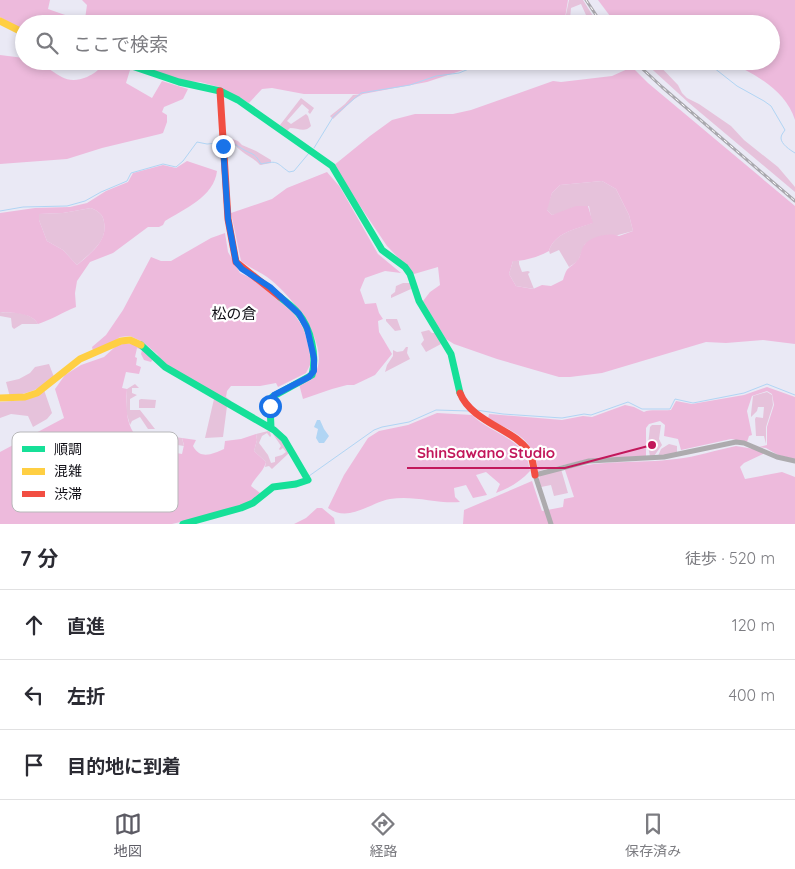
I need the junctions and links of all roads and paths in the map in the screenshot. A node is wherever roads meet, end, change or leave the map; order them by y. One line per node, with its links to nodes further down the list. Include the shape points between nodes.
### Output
1 (0, 21): 2 (street)
2 (15, 28)
3 (143, 70): 4 (street)
4 (220, 91): 6 (street, via 228,219 236,262 299,314 307,328 314,358 314,371 309,377 272,397); 8 (street, via 238,100 332,166 382,250 408,270 419,301 451,354 462,397 477,415 523,444 531,455)
5 (0, 398): 6 (street, via 37,393 80,359 130,340 142,345 164,367)
6 (271, 428): 9 (street, via 284,440 308,480 273,487 241,508)
7 (795, 461): 8 (street, via 736,442 664,457 589,461)
8 (535, 475): 10 (street)
9 (183, 524)
10 (551, 524)

